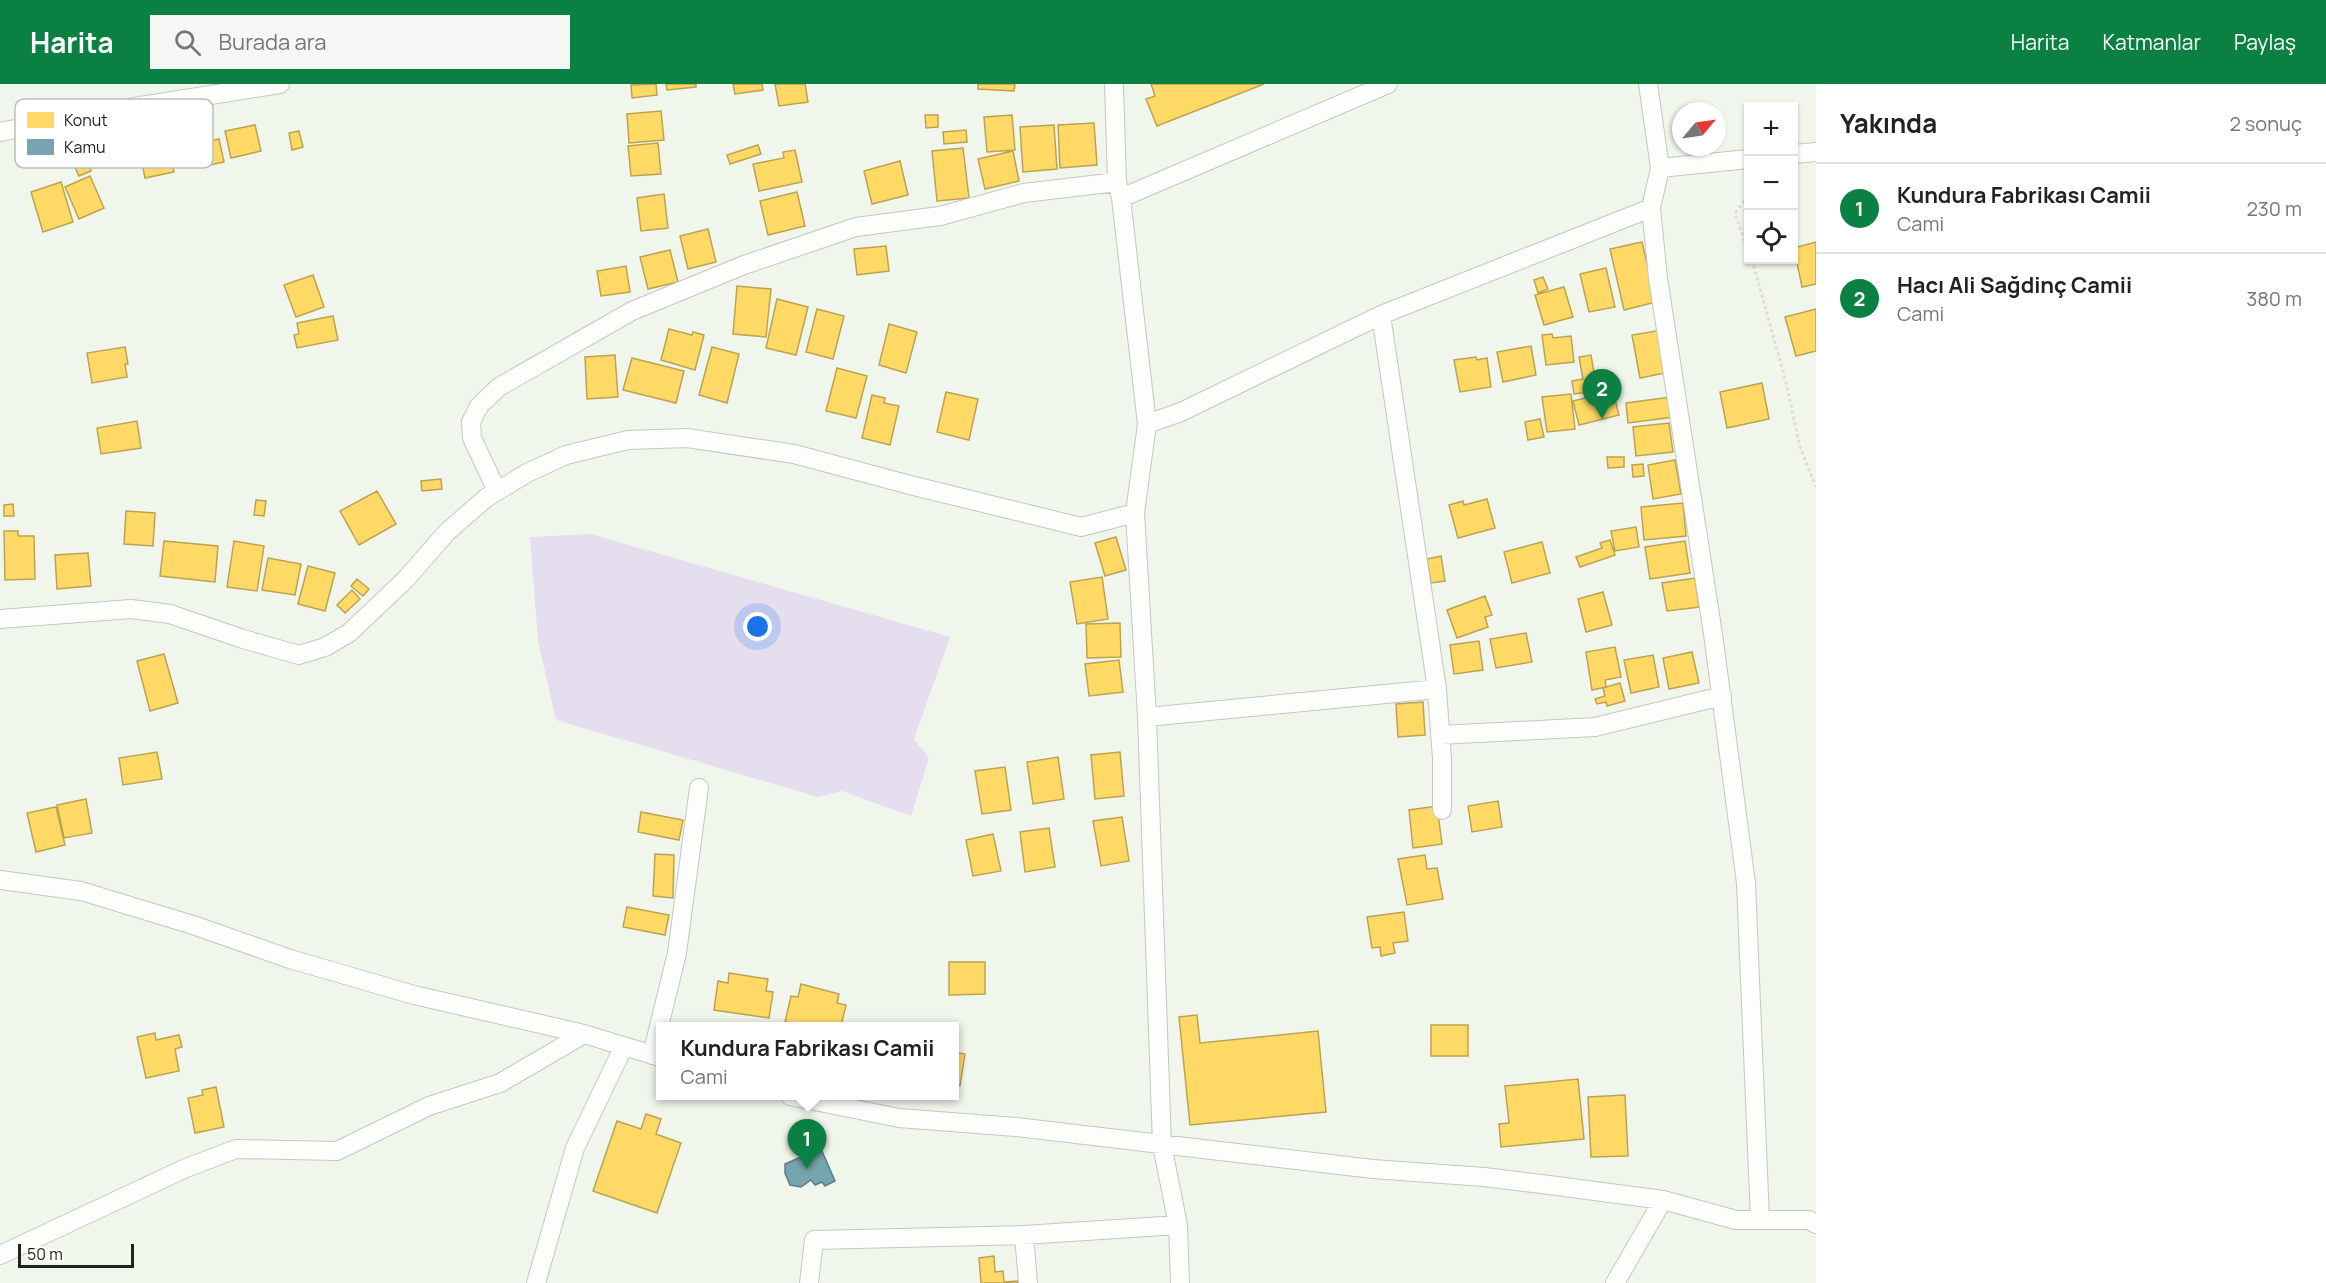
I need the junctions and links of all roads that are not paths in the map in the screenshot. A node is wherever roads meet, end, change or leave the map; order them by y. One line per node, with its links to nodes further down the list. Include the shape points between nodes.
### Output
1 (280, 84): 5 (street)
2 (1114, 84): 12 (street)
3 (1388, 84): 12 (street)
4 (1648, 84): 11 (street)
5 (180, 99)
6 (15, 129): 7 (street)
7 (0, 132)
8 (1816, 152): 9 (street)
9 (1798, 154)
10 (1744, 160): 11 (street)
11 (1660, 168): 13 (street)
12 (1119, 190): 15 (street); 16 (street, via 1024,193 940,216 856,227 744,265 632,311 500,387 479,406 471,422 472,438)
13 (1652, 208): 14 (street); 20 (street, via 1658,278)
14 (1381, 315): 15 (street, via 1181,412); 19 (street)
15 (1147, 424): 17 (street)
16 (497, 492): 17 (street, via 566,455 628,440 687,438 794,454 1081,527); 18 (street, via 447,532 406,579 349,633 325,647 299,655 170,614 131,609)
17 (1135, 513): 21 (street)
18 (0, 619)
19 (1437, 689): 21 (street); 22 (street)
20 (1722, 696): 22 (street, via 1595,727); 33 (street, via 1746,884)
21 (1147, 717): 31 (street)
22 (1440, 735): 24 (street)
23 (699, 788): 26 (street, via 677,953)
24 (1442, 810)
25 (0, 880): 27 (street, via 81,891 414,995)
26 (663, 1022)
27 (584, 1034): 28 (street); 37 (street, via 500,1083 429,1106 338,1151 236,1149 186,1168)
28 (624, 1046): 29 (street); 38 (street, via 575,1148)
29 (656, 1056)
30 (814, 1100): 31 (street, via 899,1118)
31 (1162, 1145): 32 (street, via 1373,1169 1484,1177); 35 (street)
32 (1664, 1200): 33 (street, via 1736,1220); 42 (street)
33 (1760, 1220): 34 (street)
34 (1814, 1222)
35 (1178, 1225): 36 (street); 41 (street)
36 (1024, 1234): 39 (street, via 814,1240); 40 (street)
37 (0, 1255)
38 (536, 1283)
39 (809, 1283)
40 (1028, 1283)
41 (1180, 1283)
42 (1615, 1283)

